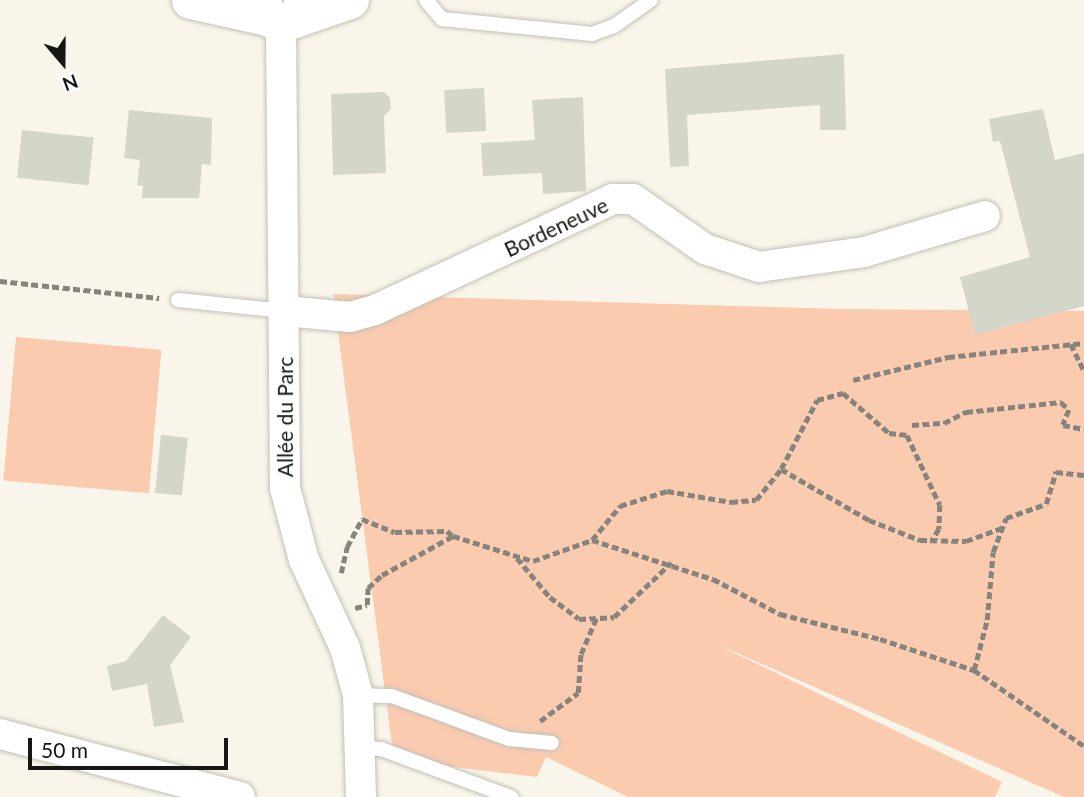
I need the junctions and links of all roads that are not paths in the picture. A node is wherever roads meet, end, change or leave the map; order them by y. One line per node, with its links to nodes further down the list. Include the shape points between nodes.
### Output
1 (350, 0): 5 (street)
2 (426, 0): 3 (lane, via 442,19 592,34 614,26)
3 (651, 0)
4 (203, 1): 5 (street)
5 (282, 12): 8 (street, Allée du Parc)
6 (985, 216): 8 (street, Bordeneuve, via 864,251 759,267 705,250 633,199 613,199 375,310 349,317)
7 (178, 300): 8 (lane)
8 (284, 312): 9 (street, Allée du Parc, via 285,488 292,523 345,648)
9 (358, 695): 11 (lane, via 392,696 509,739); 12 (street, Allée du Parc)
10 (0, 734): 13 (street)
11 (552, 743)
12 (361, 747): 14 (street, Allée du Parc); 15 (lane, via 381,749)
13 (240, 797)
14 (361, 797)
15 (511, 797)

